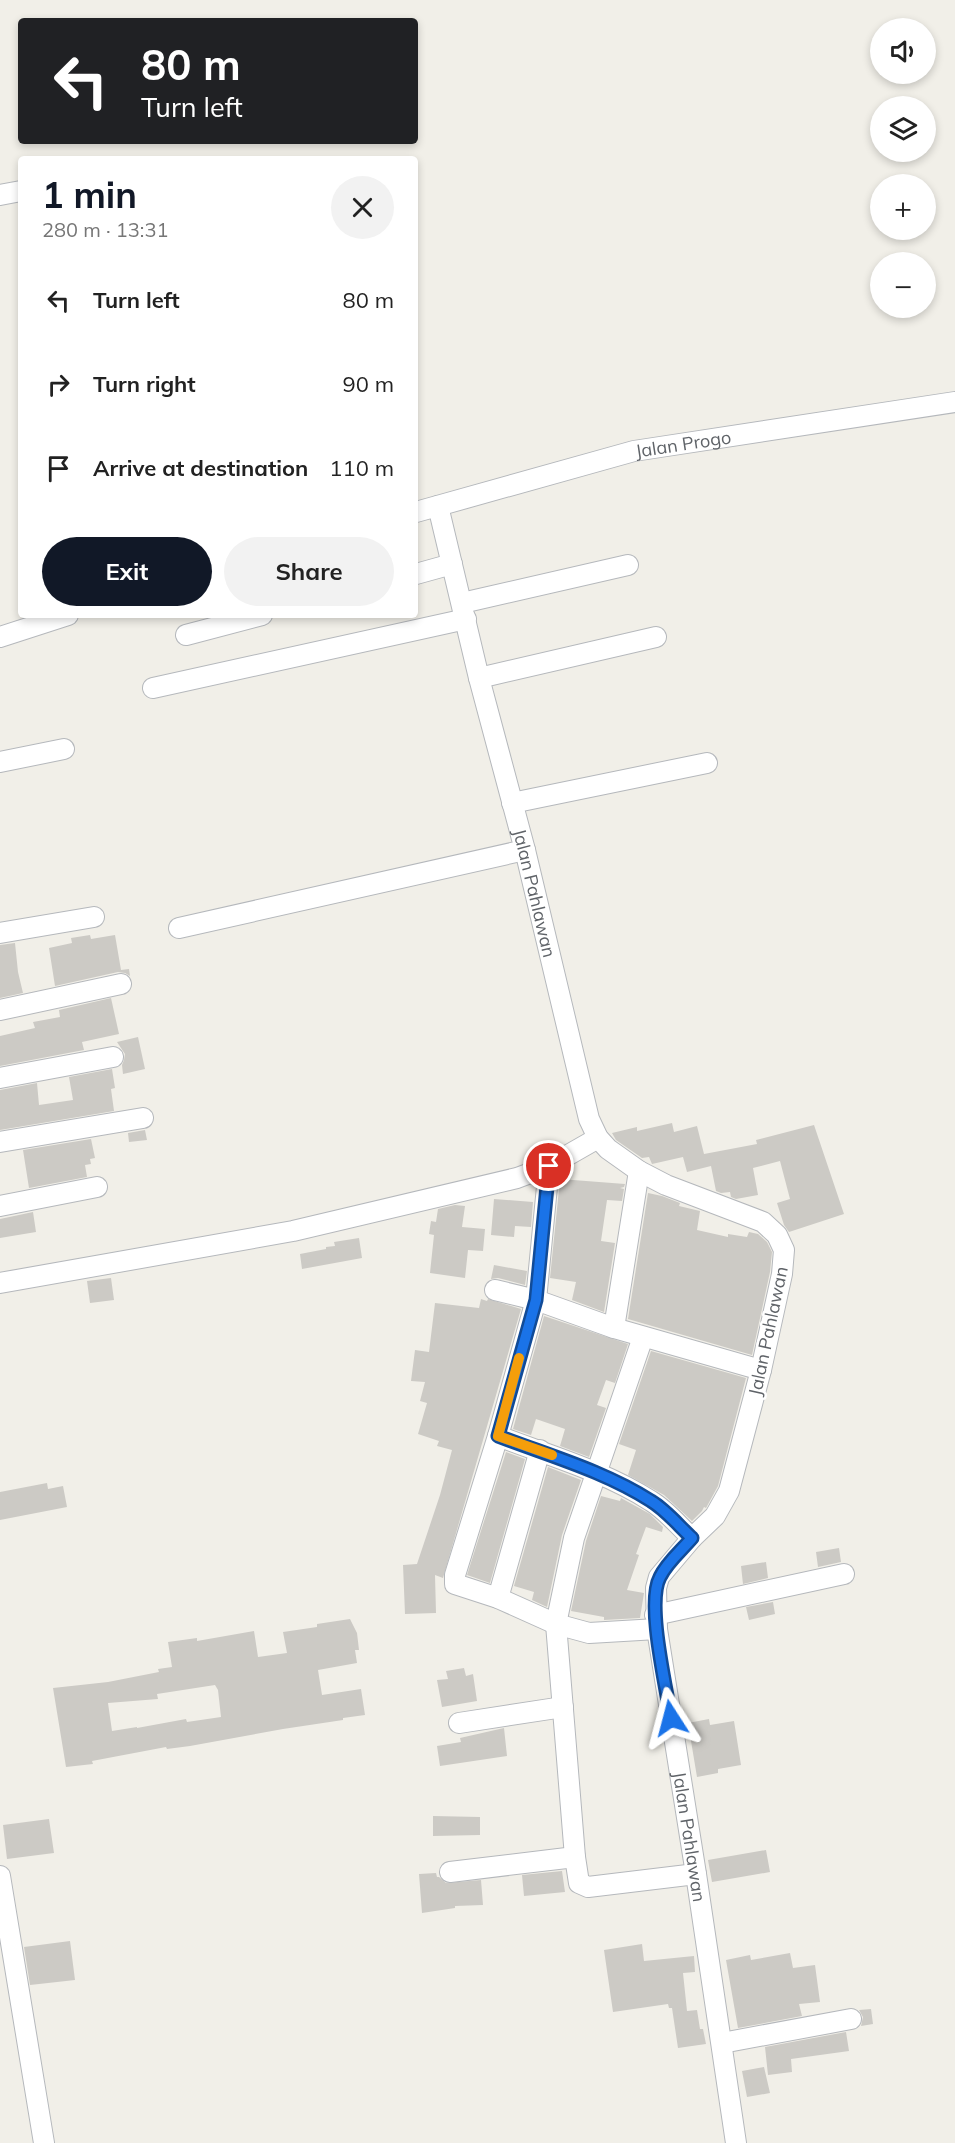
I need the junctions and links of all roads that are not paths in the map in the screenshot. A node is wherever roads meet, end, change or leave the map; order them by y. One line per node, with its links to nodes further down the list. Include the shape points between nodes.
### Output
1 (18, 192): 2 (street)
2 (0, 195)
3 (955, 402): 4 (street, Jalan Progo, via 634,451)
4 (438, 506): 5 (street, Jalan Progo); 6 (street, Jalan Pahlawan)
5 (418, 511)
6 (452, 564): 8 (street); 9 (street, Jalan Pahlawan)
7 (628, 566): 9 (street)
8 (418, 573)
9 (464, 611): 15 (street, Jalan Pahlawan); 16 (street)
10 (59, 618): 13 (street)
11 (251, 618): 12 (street)
12 (186, 635)
13 (0, 637)
14 (656, 637): 15 (street)
15 (479, 678): 20 (street, Jalan Pahlawan)
16 (153, 688)
17 (64, 749): 18 (street)
18 (0, 762)
19 (707, 763): 20 (street)
20 (512, 803): 21 (street, Jalan Pahlawan)
21 (525, 850): 23 (street); 30 (street, Jalan Pahlawan, via 589,1119)
22 (94, 917): 24 (street)
23 (180, 928)
24 (0, 933)
25 (121, 984): 26 (street)
26 (0, 1010)
27 (113, 1057): 28 (street)
28 (0, 1078)
29 (143, 1118): 31 (street)
30 (598, 1138): 32 (street); 33 (street, Jalan Pahlawan)
31 (0, 1142)
32 (549, 1166): 36 (street, via 517,1179 294,1232); 38 (street)
33 (639, 1171): 39 (street); 41 (street, Jalan Pahlawan, via 763,1222 777,1235 784,1250 783,1267)
34 (97, 1187): 35 (street)
35 (0, 1206)
36 (0, 1283)
37 (495, 1290): 38 (street)
38 (536, 1300): 39 (street); 42 (street)
39 (614, 1328): 40 (street)
40 (642, 1337): 41 (street); 44 (street)
41 (761, 1370): 45 (street, Jalan Pahlawan, via 729,1491 715,1516)
42 (498, 1436): 43 (street); 47 (street, via 454,1582)
43 (540, 1450): 44 (street); 47 (street)
44 (596, 1473): 45 (street, via 652,1502); 49 (street, via 574,1538)
45 (692, 1538): 48 (street, Jalan Pahlawan, via 659,1577)
46 (844, 1574): 48 (street)
47 (498, 1598): 49 (street)
48 (656, 1622): 49 (street, via 589,1633); 54 (street, Jalan Pahlawan)
49 (556, 1624): 50 (street)
50 (562, 1707): 51 (street); 52 (street)
51 (459, 1723)
52 (575, 1857): 53 (street); 54 (street, via 579,1883 588,1887)
53 (450, 1872)
54 (696, 1874): 57 (street, Jalan Pahlawan)
55 (0, 1876): 58 (street)
56 (851, 2019): 57 (street)
57 (722, 2043): 59 (street, Jalan Pahlawan)
58 (44, 2143)
59 (736, 2143)

